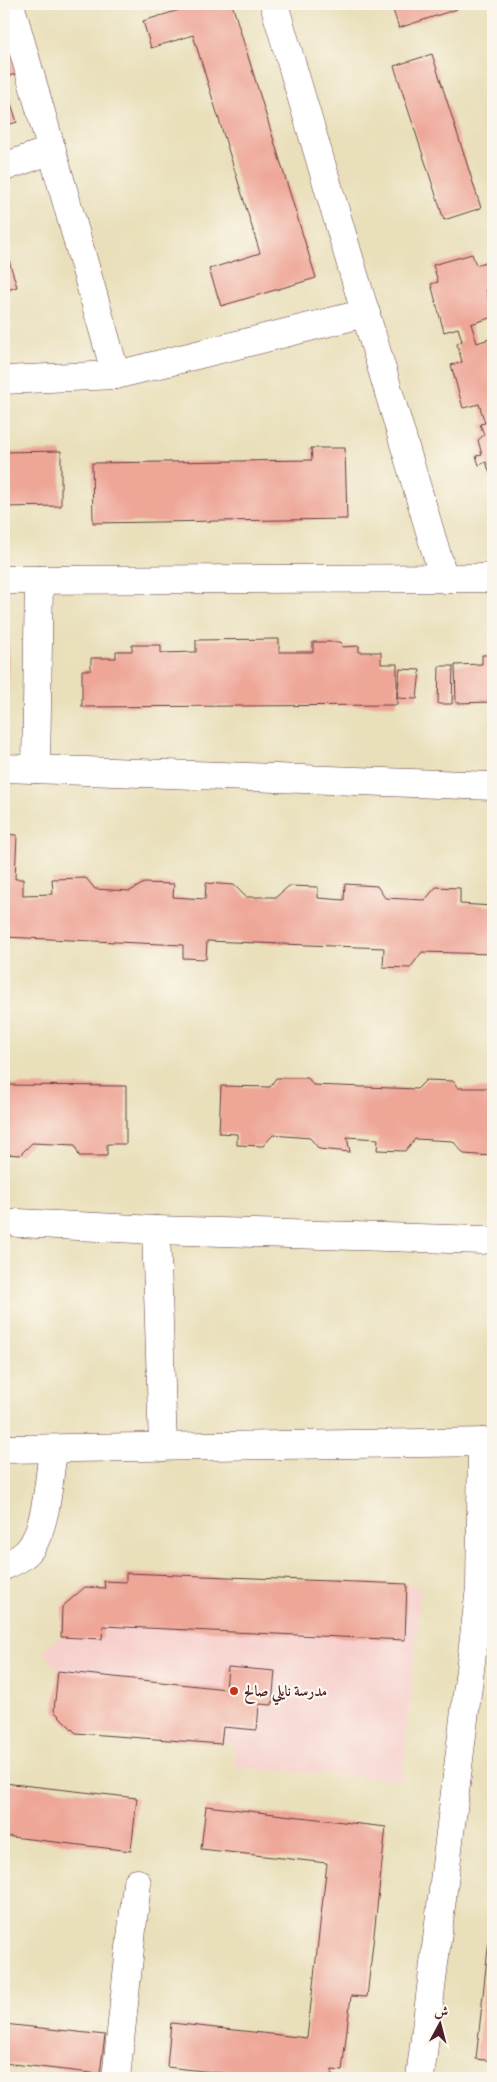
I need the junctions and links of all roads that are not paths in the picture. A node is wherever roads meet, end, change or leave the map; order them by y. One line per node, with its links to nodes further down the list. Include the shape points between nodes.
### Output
1 (10, 4): 3 (street)
2 (274, 4): 5 (street)
3 (52, 150): 4 (street); 6 (street)
4 (4, 166)
5 (366, 313): 6 (street); 9 (street)
6 (116, 374): 7 (street)
7 (4, 380)
8 (493, 578): 9 (street)
9 (444, 579): 11 (street)
10 (4, 580): 11 (street)
11 (39, 580): 13 (street)
12 (4, 768): 13 (street)
13 (36, 769): 14 (street)
14 (493, 786)
15 (18, 1223): 16 (street)
16 (156, 1230): 17 (street); 19 (street)
17 (482, 1240)
18 (488, 1442): 19 (street); 25 (street, via 480,1588)
19 (163, 1447): 21 (street)
20 (4, 1449): 21 (street)
21 (53, 1450): 22 (street, via 40,1528 32,1547 21,1558)
22 (4, 1566)
23 (137, 1883): 24 (street)
24 (116, 2078)
25 (420, 2078)

